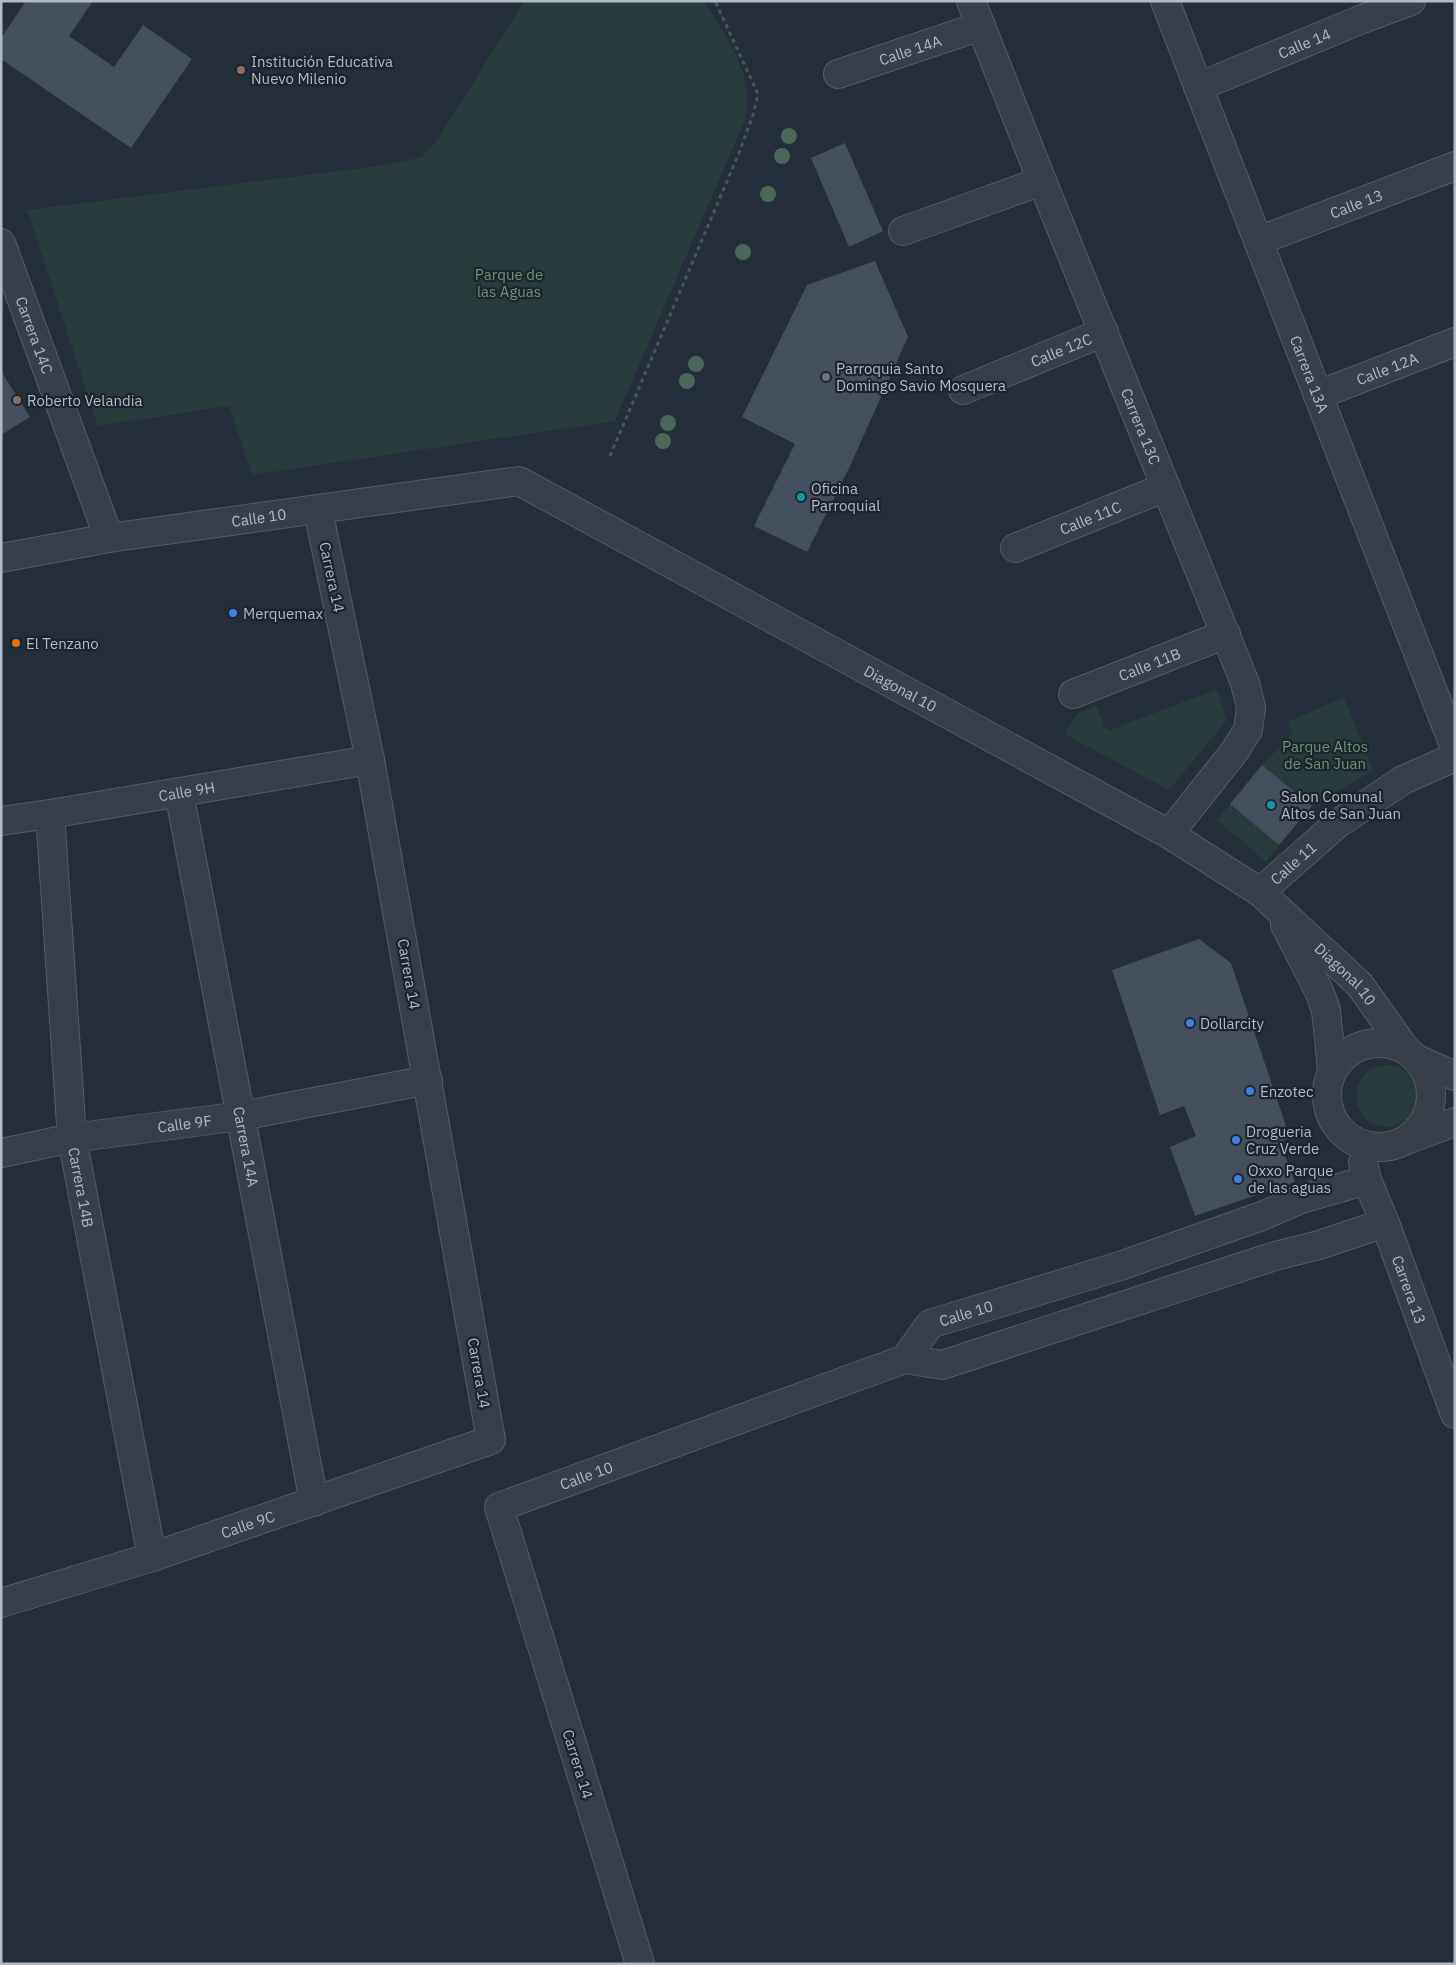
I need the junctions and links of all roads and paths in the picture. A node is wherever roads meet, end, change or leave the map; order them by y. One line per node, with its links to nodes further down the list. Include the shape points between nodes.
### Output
1 (715, 1): 17 (path, via 758,94 739,153)
2 (1165, 1): 7 (street, Carrera 13A)
3 (1410, 1): 4 (street, Calle 14)
4 (1356, 11): 7 (street, Calle 14)
5 (976, 13): 6 (street, Calle 14A); 9 (street, Carrera 13C)
6 (838, 74)
7 (1198, 87): 12 (street, Carrera 13A)
8 (1455, 166): 12 (street, Calle 13)
9 (1042, 181): 10 (street); 13 (street, Carrera 13C)
10 (903, 231)
11 (1, 242): 21 (street, Carrera 14C)
12 (1258, 242): 16 (street, Carrera 13A)
13 (1104, 332): 15 (street, Calle 12C); 19 (street, Carrera 13C)
14 (1455, 342): 16 (street, Calle 12A)
15 (963, 390)
16 (1318, 395): 26 (street, Carrera 13A)
17 (610, 456)
18 (519, 481): 20 (street, Calle 10); 32 (street, Diagonal 10)
19 (1166, 487): 22 (street, Calle 11C); 24 (street, Carrera 13C)
20 (318, 510): 21 (street, Calle 10); 28 (street, Carrera 14)
21 (109, 538): 23 (street, Calle 10)
22 (1015, 548)
23 (1, 558)
24 (1226, 634): 25 (street, Calle 11B); 32 (street, Carrera 13C, via 1251,707 1248,730)
25 (1073, 694)
26 (1455, 748)
27 (1455, 757): 33 (street, Calle 11, via 1403,780 1337,824)
28 (370, 760): 29 (street, Calle 9H); 37 (street, Carrera 14)
29 (179, 792): 30 (street, Calle 9H); 38 (street, Carrera 14A)
30 (50, 814): 31 (street, Calle 9H); 40 (street, Carrera 14B)
31 (1, 821)
32 (1168, 834): 33 (street, Diagonal 10)
33 (1268, 899): 34 (street, Diagonal 10, via 1360,985); 35 (street, Diagonal 10, via 1312,977 1326,1010)
34 (1412, 1055): 35 (street, via 1394,1044 1365,1044 1352,1049); 36 (street); 42 (street, via 1428,1076 1431,1095 1428,1114 1418,1130)
35 (1332, 1070): 42 (street, via 1326,1094 1338,1127)
36 (1455, 1076)
37 (428, 1080): 38 (street, Calle 9F); 50 (street, Carrera 14)
38 (241, 1116): 40 (street, Calle 9F); 51 (street, Carrera 14A)
39 (1455, 1122): 42 (street, Calle 10)
40 (72, 1138): 41 (street, Calle 9F); 53 (street, Carrera 14B)
41 (1, 1153)
42 (1374, 1156): 43 (street, Calle 10, via 1301,1199); 44 (street, Carrera 13)
43 (1262, 1216): 45 (street); 46 (street, Calle 10)
44 (1385, 1223): 45 (street); 49 (street, Carrera 13)
45 (1275, 1256): 47 (street)
46 (1120, 1266): 47 (street); 48 (street, Calle 10, via 930,1324)
47 (1134, 1301): 48 (street, via 942,1365)
48 (905, 1359): 52 (street, Calle 10)
49 (1455, 1414)
50 (491, 1440): 51 (street, Calle 9C)
51 (314, 1502): 53 (street, Calle 9C)
52 (499, 1507): 55 (street, Carrera 14)
53 (152, 1556): 54 (street, Calle 9C)
54 (1, 1603)
55 (640, 1964)

